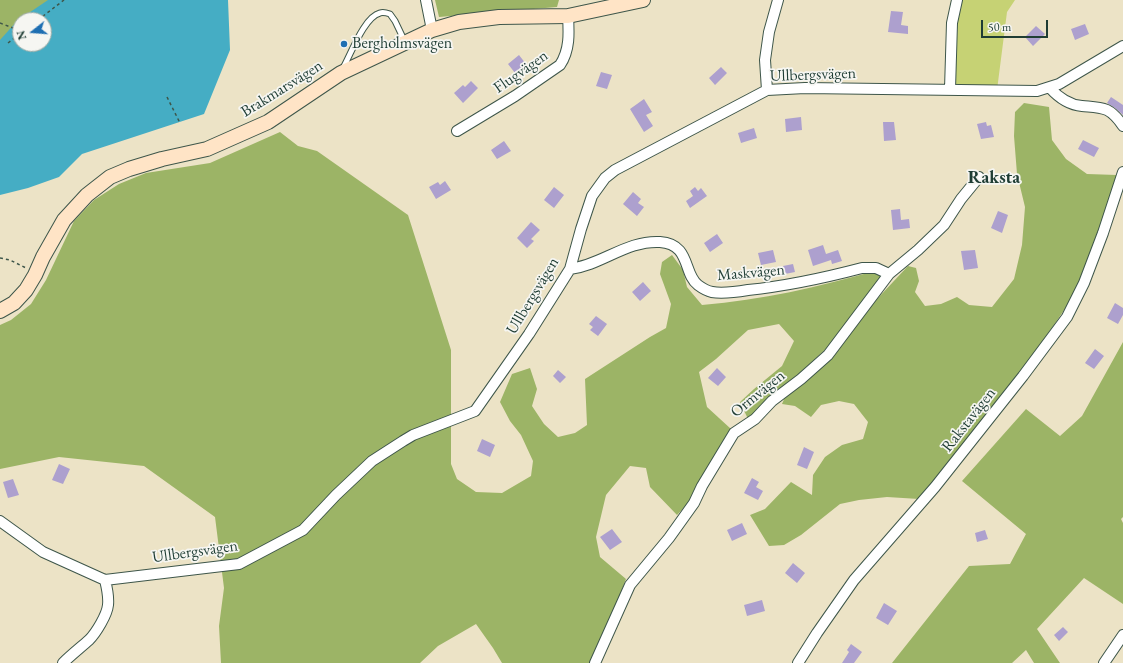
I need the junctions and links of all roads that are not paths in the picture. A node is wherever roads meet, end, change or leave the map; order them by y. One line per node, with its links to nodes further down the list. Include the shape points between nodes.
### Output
1 (426, 0): 6 (street)
2 (643, 0): 5 (street, Brakmarsvägen)
3 (778, 0): 12 (street, via 768,32 765,60)
4 (957, 0): 11 (street, via 952,23)
5 (568, 16): 6 (street, Brakmarsvägen, via 499,17 459,22); 14 (street, Flugvägen, via 569,36 564,59 560,65)
6 (432, 30): 7 (street, Brakmarsvägen)
7 (405, 43): 9 (street, Brakmarsvägen); 9 (lane, via 390,14 382,12 367,22)
8 (1123, 46): 10 (street, Ullbergsvägen)
9 (341, 73): 19 (street, Brakmarsvägen, via 268,122 207,149 162,159 110,177 87,195 64,220 26,290 14,303)
10 (1050, 88): 11 (street, Ullbergsvägen, via 1037,91); 13 (street, via 1069,103 1107,110)
11 (950, 89): 12 (street, Ullbergsvägen)
12 (766, 90): 17 (street, Ullbergsvägen, via 614,170 605,178 592,196)
13 (1123, 126)
14 (457, 131)
15 (1123, 172): 25 (street, Rakstavägen, via 1087,276 1067,317 935,487 854,580)
16 (979, 177): 18 (street, Ormvägen, via 944,225)
17 (570, 269): 18 (street, Maskvägen, via 581,268 635,244 661,242 679,250 694,281 712,292 773,288 862,268 876,268); 21 (street, Ullbergsvägen, via 529,334 475,411 413,435 372,461 303,530 239,564)
18 (889, 274): 24 (street, Ormvägen, via 828,355 755,419 734,433 694,503 630,585)
19 (0, 311)
20 (0, 521): 21 (street, via 43,552)
21 (105, 580): 23 (street, via 108,606 100,626 89,640)
22 (1123, 635): 26 (street)
23 (62, 663)
24 (595, 663)
25 (798, 663)
26 (1104, 663)

